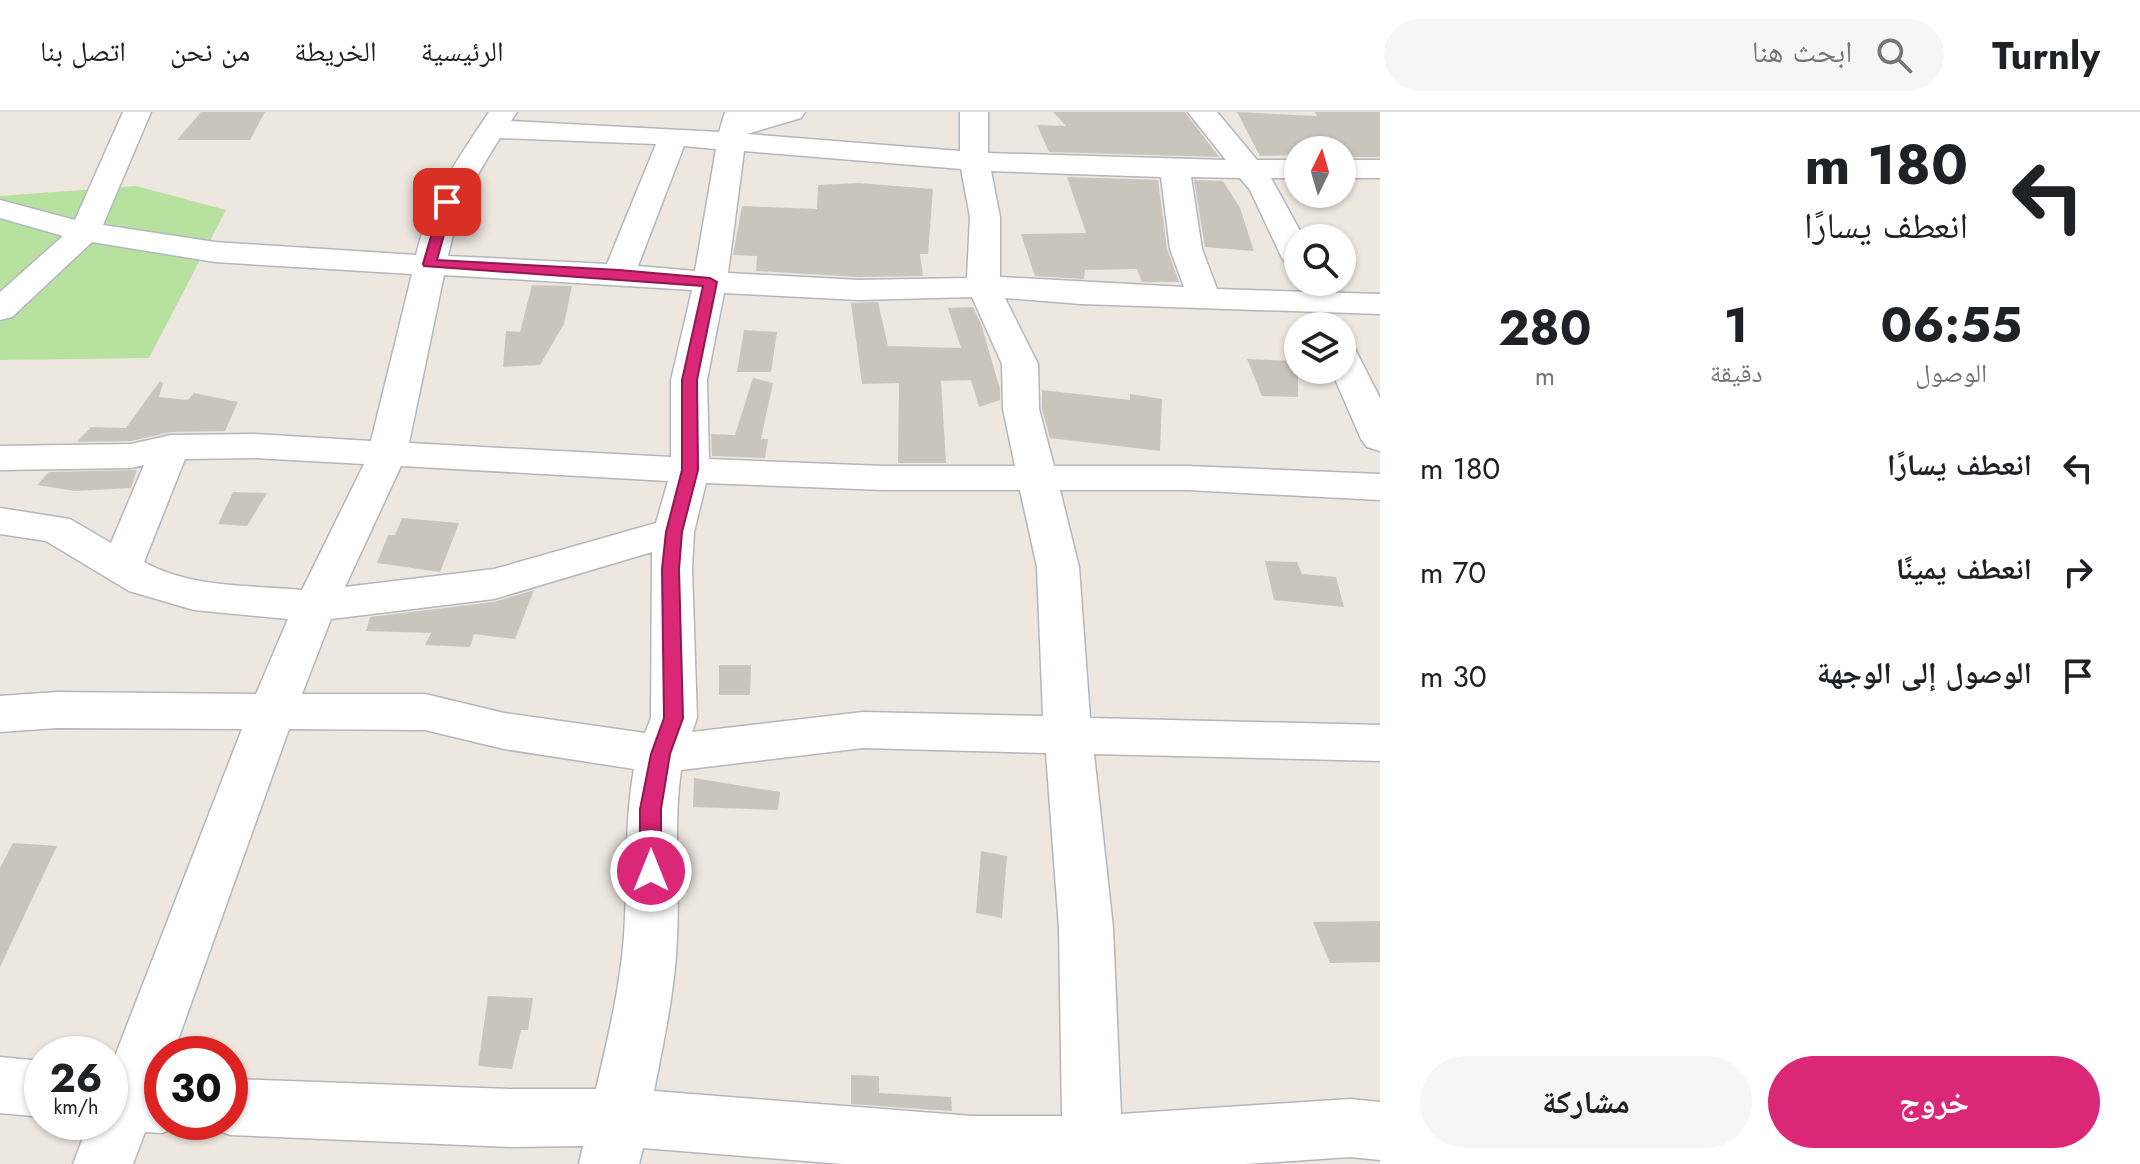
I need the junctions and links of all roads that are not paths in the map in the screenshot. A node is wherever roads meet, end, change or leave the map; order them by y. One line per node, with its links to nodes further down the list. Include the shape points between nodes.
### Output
1 (137, 112): 16 (street)
2 (791, 112): 6 (street)
3 (974, 112): 8 (street)
4 (1202, 112): 10 (street)
5 (496, 121): 7 (street); 17 (street, via 455,185)
6 (735, 127): 7 (street); 8 (street); 19 (street)
7 (673, 137): 18 (street)
8 (974, 161): 9 (street); 20 (street, via 985,217)
9 (1175, 169): 10 (street); 21 (street, via 1186,249)
10 (1248, 169): 11 (street); 15 (street)
11 (1284, 169)
12 (1356, 169): 13 (street)
13 (1380, 169)
14 (0, 209): 16 (street)
15 (1284, 228)
16 (85, 232): 17 (street, via 229,253); 24 (street)
17 (429, 264): 18 (street); 28 (street)
18 (619, 274): 19 (street)
19 (710, 282): 20 (street, via 859,290); 30 (street, via 689,380)
20 (983, 286): 21 (street); 31 (street, via 1020,364 1021,409)
21 (1204, 297): 22 (street)
22 (1319, 303): 23 (street)
23 (1380, 304)
24 (0, 310)
25 (1355, 384): 26 (street)
26 (1380, 439)
27 (171, 447): 28 (street, via 255,446); 29 (street, via 131,456); 35 (street)
28 (387, 455): 30 (street); 36 (street)
29 (0, 458)
30 (690, 470): 31 (street, via 883,478); 34 (street)
31 (1039, 476): 32 (street); 39 (street, via 1058,567)
32 (1380, 487)
33 (0, 521): 35 (street, via 56,529)
34 (674, 532): 36 (street, via 494,584); 41 (street, via 674,718)
35 (121, 567): 36 (street, via 144,581 194,595)
36 (315, 606): 37 (street)
37 (272, 711): 38 (street); 41 (street, via 425,712 504,731); 44 (street)
38 (0, 714)
39 (1068, 735): 40 (street); 41 (street, via 863,730); 48 (street, via 1086,928)
40 (1380, 743)
41 (660, 754): 47 (street, via 651,809 646,993)
42 (0, 1085): 43 (street)
43 (24, 1087)
44 (133, 1103): 49 (street)
45 (248, 1108): 47 (street, via 510,1118)
46 (1380, 1131): 48 (street, via 1350,1128)
47 (613, 1141): 48 (street, via 972,1145)
48 (1093, 1155)
49 (103, 1164)

